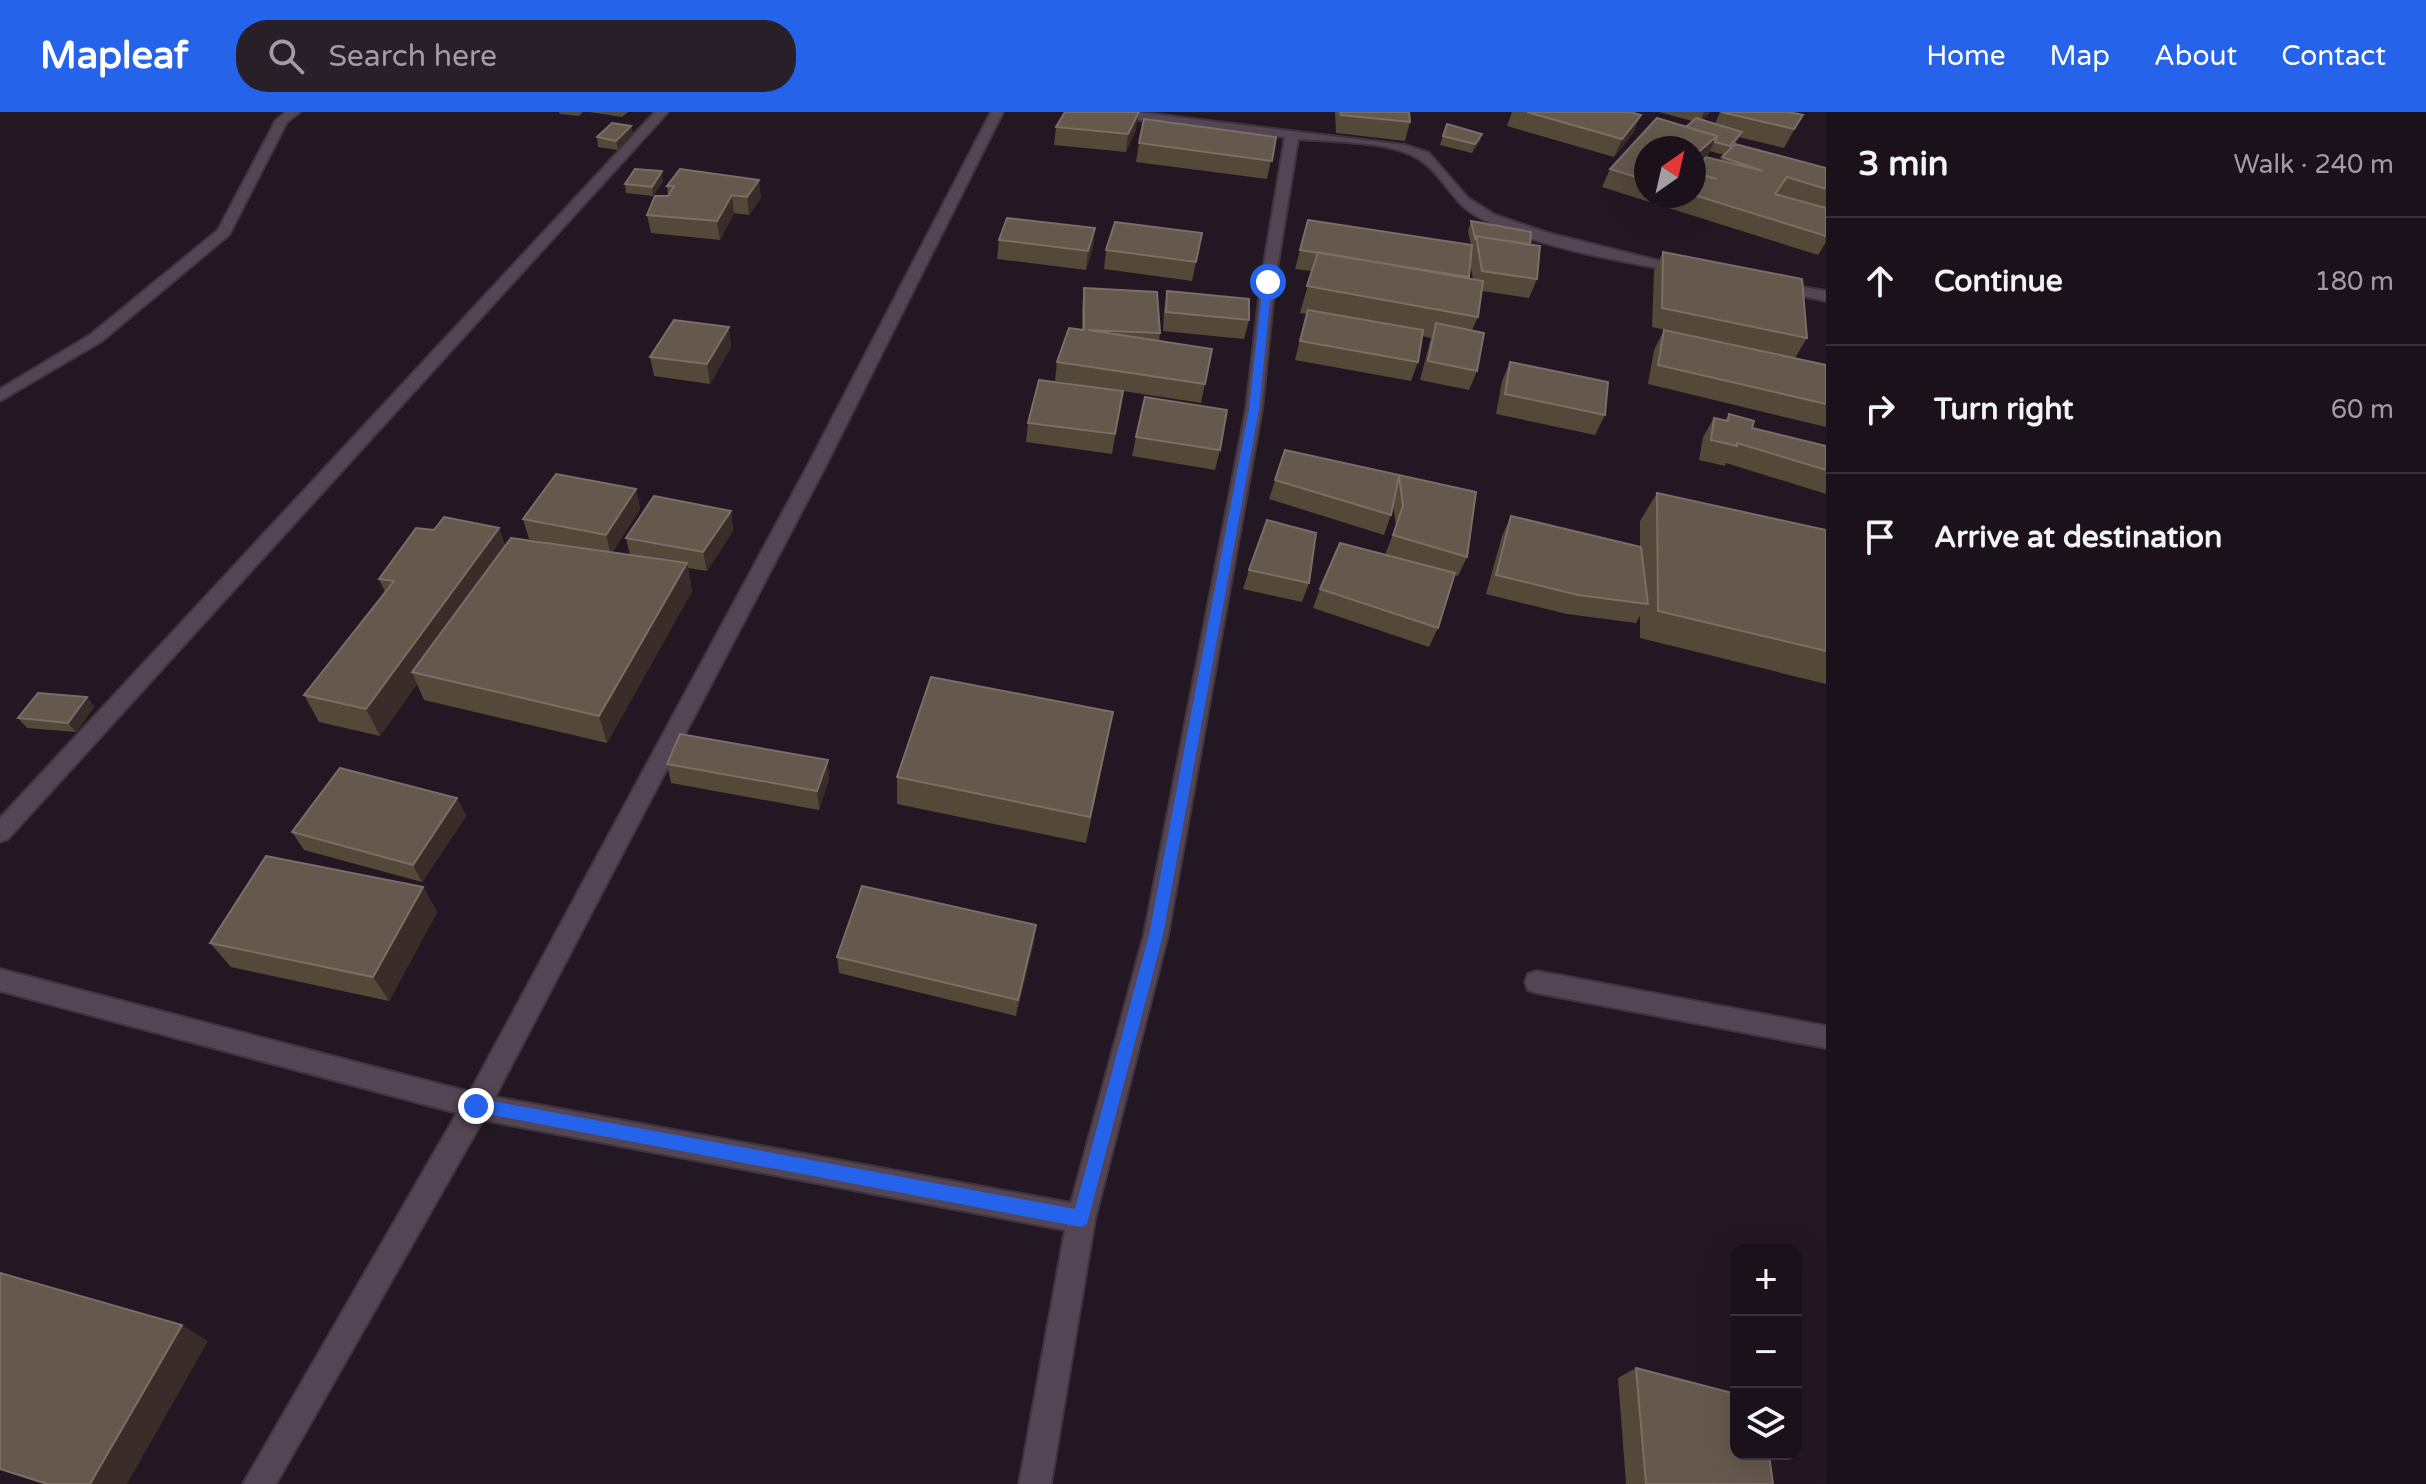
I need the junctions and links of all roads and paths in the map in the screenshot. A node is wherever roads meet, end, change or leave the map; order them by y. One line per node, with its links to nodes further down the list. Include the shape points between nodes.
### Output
1 (294, 112): 9 (street, via 282,120 224,232 96,338)
2 (662, 112): 10 (street)
3 (997, 112): 14 (street, via 815,469)
4 (1103, 112): 5 (street)
5 (1292, 134): 6 (street, via 1420,153 1451,193 1471,209 1630,258); 15 (street, via 1254,409 1156,935)
6 (1706, 273)
7 (1766, 284): 8 (street)
8 (1826, 296)
9 (0, 396)
10 (0, 833)
11 (0, 980): 14 (street)
12 (1537, 982): 13 (street)
13 (1826, 1037)
14 (476, 1106): 15 (street); 16 (street)
15 (1081, 1219): 17 (street)
16 (259, 1484)
17 (1035, 1484)

